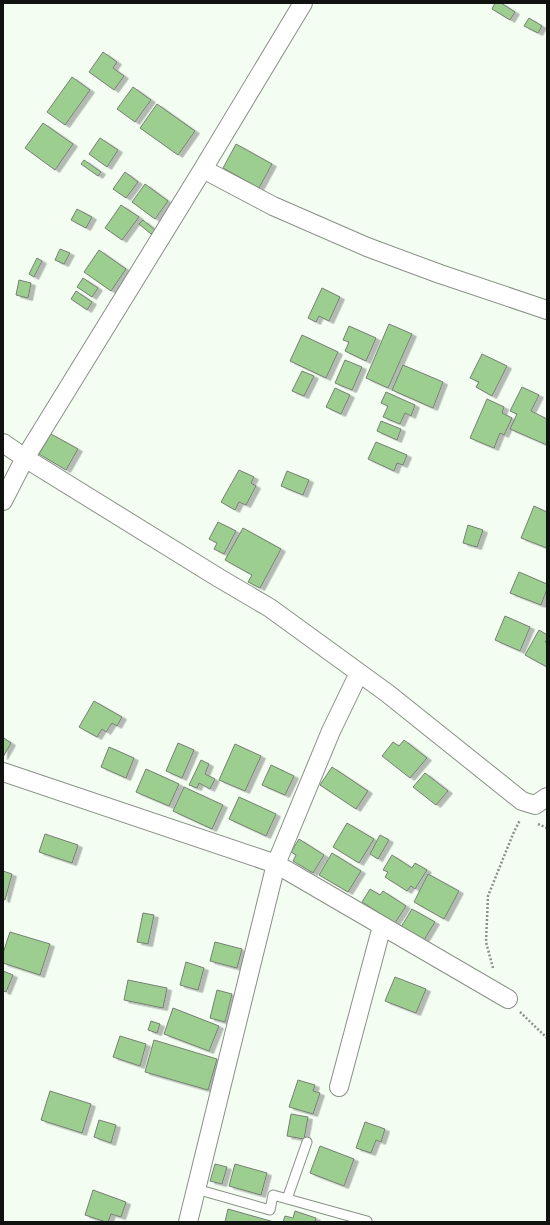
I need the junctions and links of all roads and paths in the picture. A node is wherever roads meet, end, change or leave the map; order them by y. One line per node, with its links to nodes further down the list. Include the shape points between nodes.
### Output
1 (304, 3): 2 (street)
2 (204, 169): 3 (street, via 273,206 367,247); 5 (street)
3 (547, 310)
4 (3, 443): 5 (street)
5 (25, 458): 6 (street); 7 (street, via 270,608)
6 (3, 501)
7 (359, 673): 10 (street); 11 (street, via 331,731)
8 (3, 772): 11 (street)
9 (547, 797): 10 (street, via 535,805)
10 (522, 801): 13 (path, via 522,818 488,896 486,942 497,981)
11 (276, 864): 12 (street); 17 (street)
12 (382, 926): 13 (street); 15 (street)
13 (508, 999): 14 (path)
14 (547, 1038)
15 (339, 1087)
16 (308, 1142): 18 (lane)
17 (196, 1189): 18 (lane, via 270,1210 273,1195); 20 (street)
18 (287, 1199): 19 (lane)
19 (367, 1221)
20 (188, 1222)

